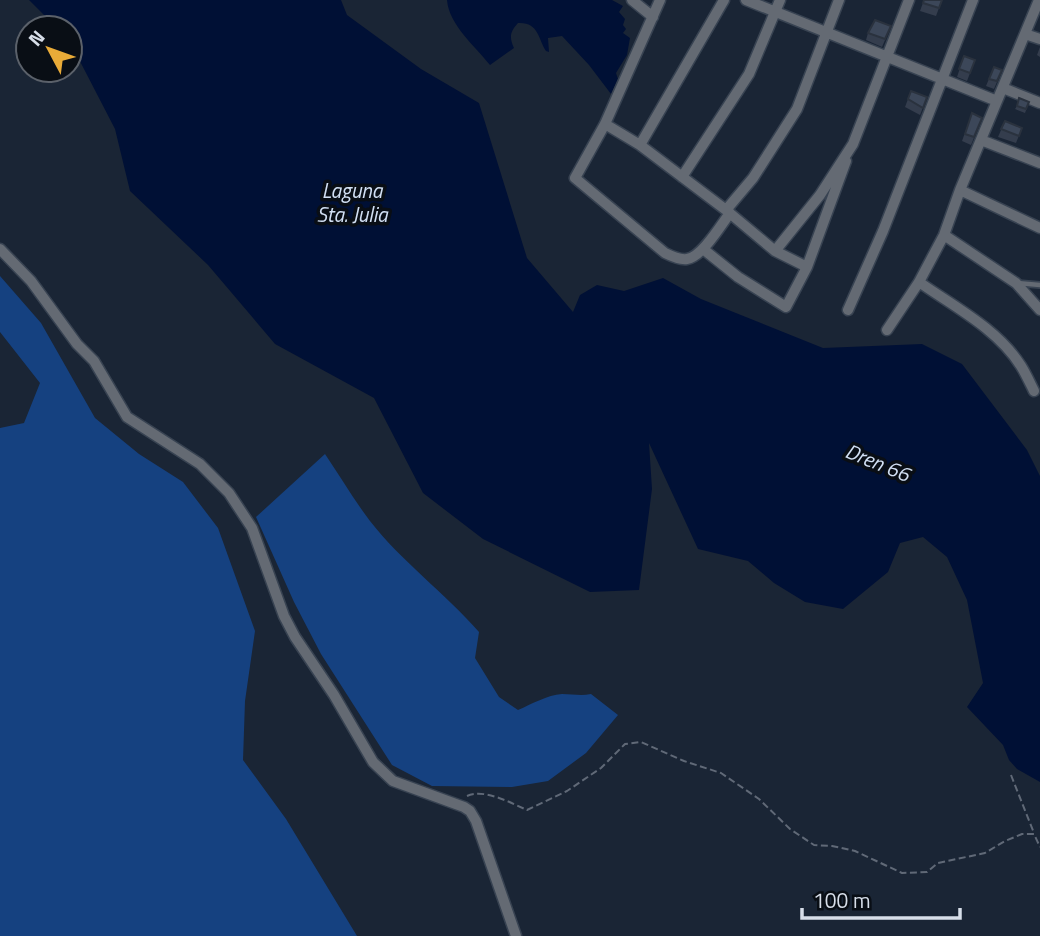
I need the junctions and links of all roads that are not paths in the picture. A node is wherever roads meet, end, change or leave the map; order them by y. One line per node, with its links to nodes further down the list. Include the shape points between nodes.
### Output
1 (632, 0): 11 (street)
2 (660, 0): 11 (street)
3 (724, 0): 23 (street)
4 (746, 0): 10 (street)
5 (780, 0): 10 (street)
6 (839, 0): 12 (street)
7 (909, 0): 15 (street)
8 (973, 0): 16 (street)
9 (1039, 0): 13 (street)
10 (776, 12): 12 (street); 25 (street, via 749,74)
11 (653, 17): 20 (street)
12 (826, 32): 15 (street); 27 (street, via 797,109)
13 (1025, 34): 14 (street); 17 (street)
14 (1040, 39)
15 (887, 57): 16 (street); 22 (street)
16 (942, 79): 18 (street); 37 (street)
17 (1003, 88): 18 (street); 19 (street)
18 (997, 102): 21 (street)
19 (1040, 103)
20 (605, 124): 23 (street); 31 (street, via 575,178 665,253 686,260)
21 (981, 140): 24 (street); 26 (street)
22 (853, 144): 32 (street); 33 (street)
23 (640, 145): 25 (street)
24 (1040, 163)
25 (682, 177): 27 (street)
26 (960, 190): 28 (street); 29 (street)
27 (728, 211): 31 (street); 32 (street)
28 (1040, 228)
29 (944, 235): 34 (street); 35 (street)
30 (0, 249): 41 (street, via 94,361 127,417 200,464 229,493 251,528 295,637 373,762 393,781 470,811)
31 (703, 249): 33 (street, via 786,307)
32 (775, 251): 33 (street)
33 (807, 267)
34 (919, 282): 39 (street); 40 (street, via 1003,344)
35 (1016, 283): 36 (lane); 38 (street)
36 (1040, 285)
37 (848, 310)
38 (1040, 310)
39 (887, 330)
40 (1034, 391)
41 (516, 936)

